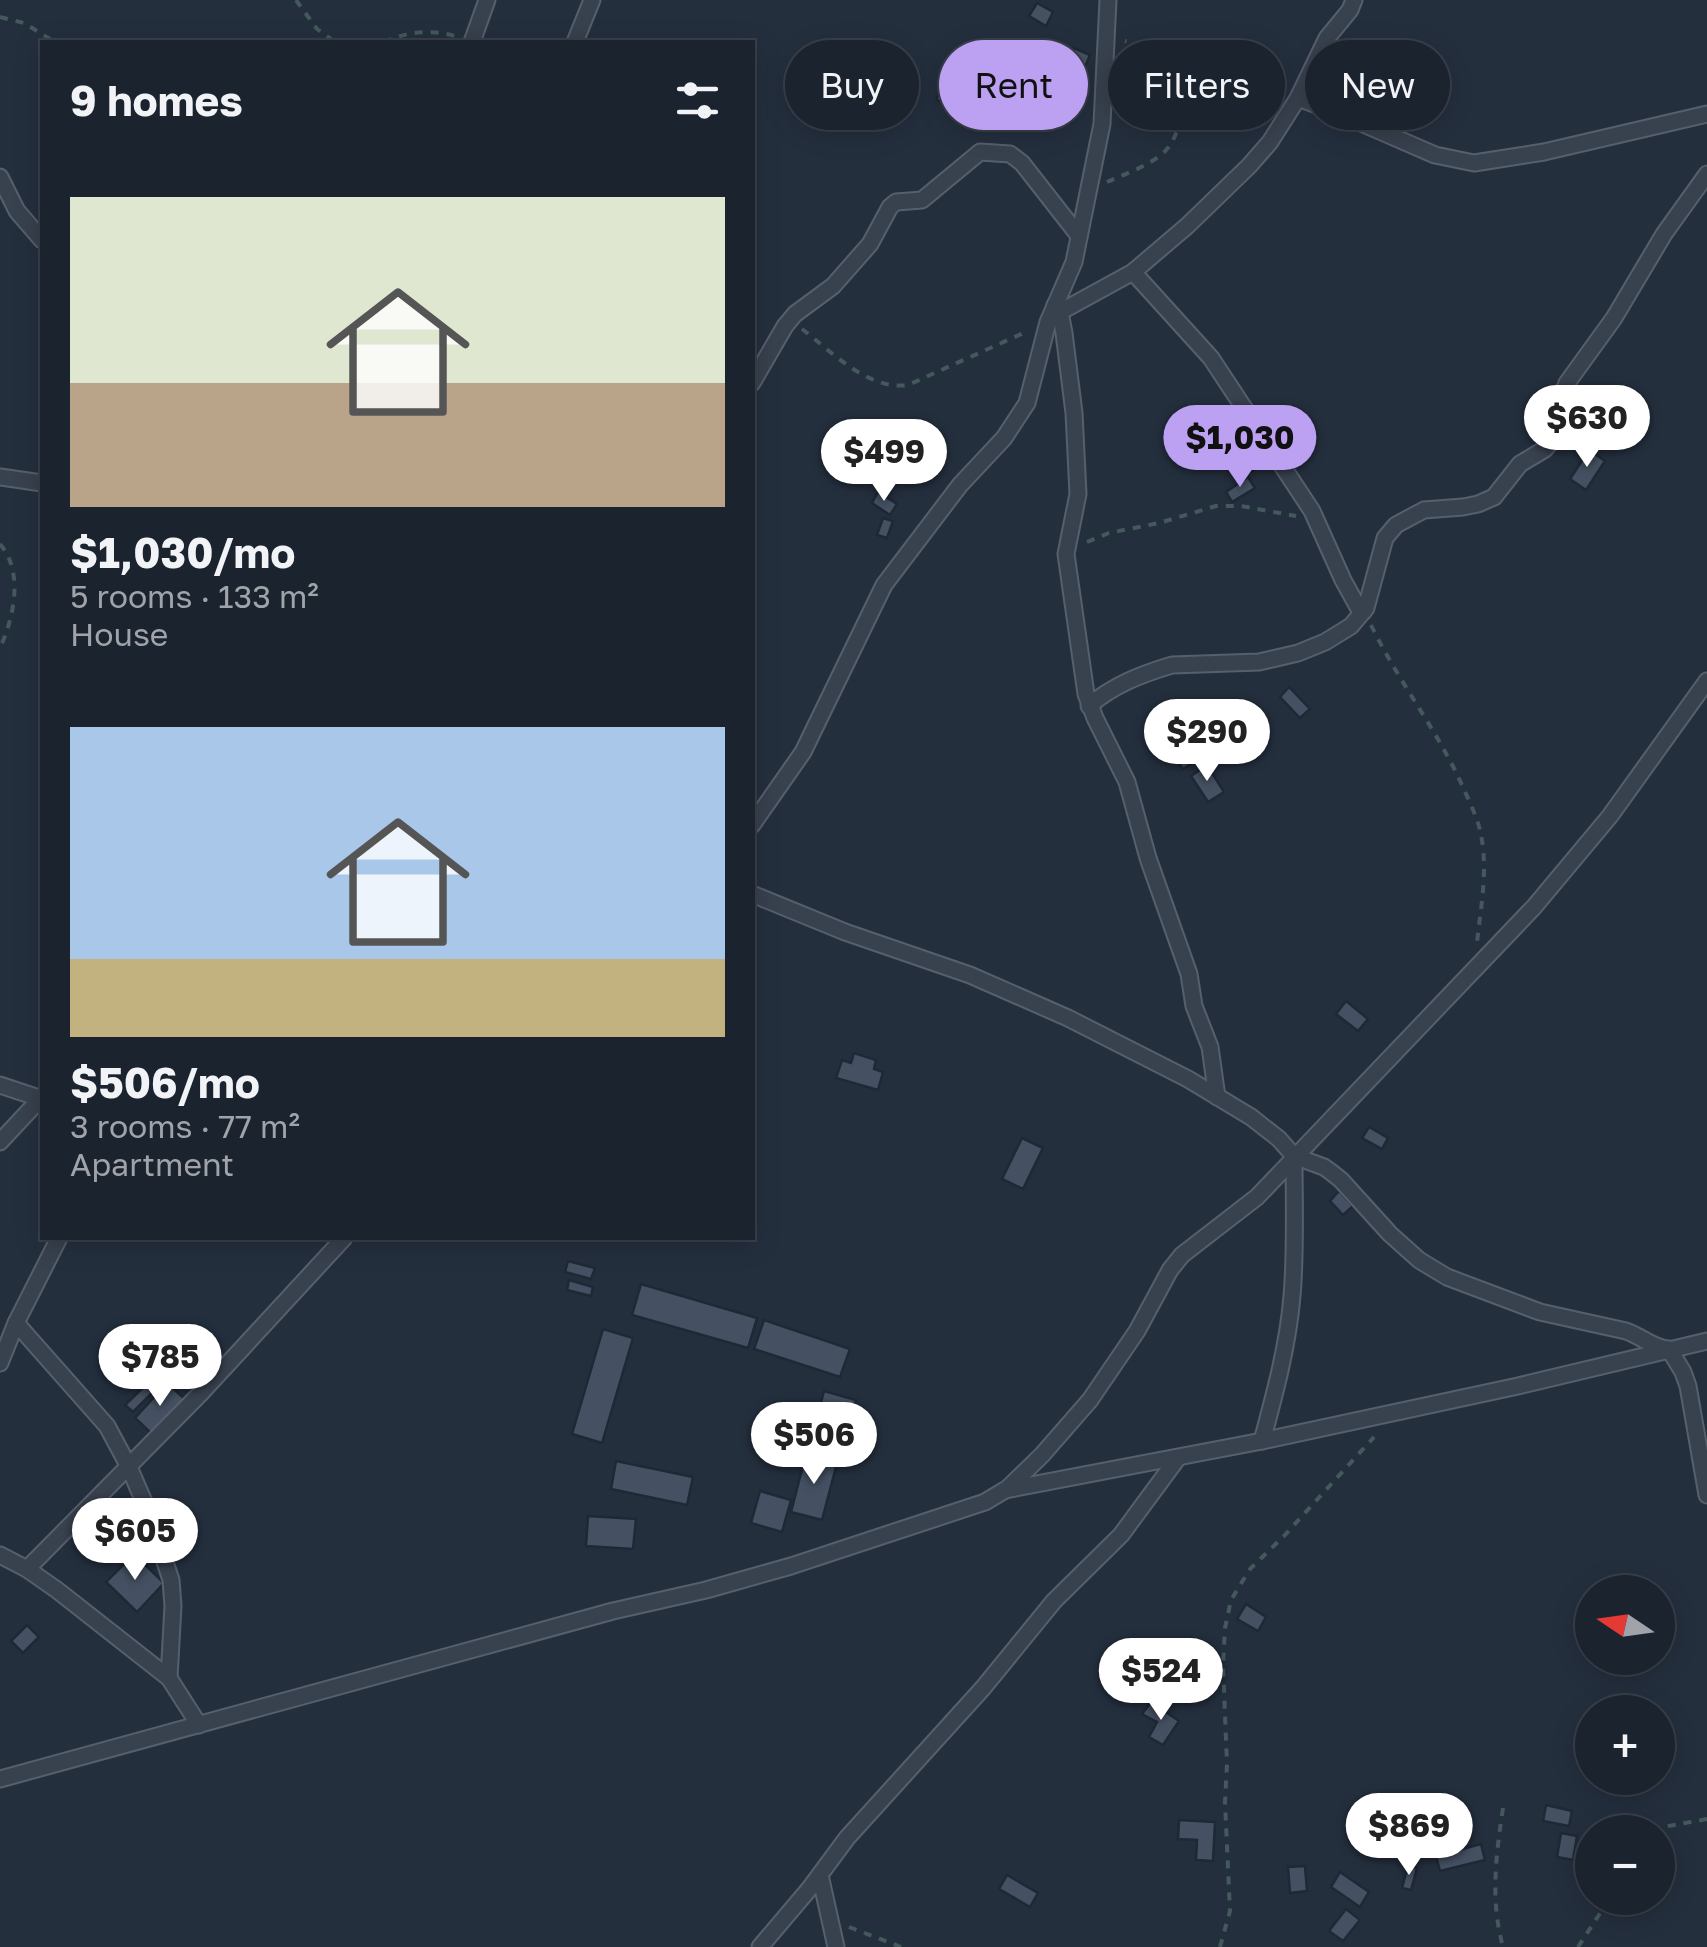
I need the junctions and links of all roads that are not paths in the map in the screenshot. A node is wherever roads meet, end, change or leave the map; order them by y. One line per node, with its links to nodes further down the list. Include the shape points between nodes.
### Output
1 (487, 0): 5 (street)
2 (592, 0): 6 (street)
3 (1108, 0): 11 (street, via 1102,124)
4 (1354, 0): 7 (street)
5 (473, 40)
6 (576, 40)
7 (1298, 98): 8 (street, via 1435,155 1474,163); 13 (street, via 1249,166)
8 (1707, 114)
9 (1707, 174): 18 (street, via 1568,384 1550,443 1520,464 1494,496 1424,510 1396,525)
10 (0, 177): 12 (street)
11 (1079, 236): 14 (street); 15 (street, via 1022,163 1010,154 980,152 922,200 890,207 870,244 833,286 790,320)
12 (40, 238)
13 (1133, 272): 14 (street); 18 (street, via 1211,358 1316,519)
14 (1054, 313): 20 (street, via 1070,368 1078,494 1066,554); 21 (street, via 1027,403 884,585 804,752)
15 (755, 378)
16 (1, 478): 17 (street)
17 (40, 483)
18 (1364, 610): 20 (street, via 1351,626 1311,649 1259,662 1172,665 1130,680)
19 (1707, 682): 28 (street, via 1574,862)
20 (1089, 706): 25 (street, via 1126,782 1210,1047)
21 (755, 822)
22 (755, 895): 25 (street, via 970,975)
23 (0, 1085): 24 (street)
24 (40, 1097)
25 (1217, 1097): 28 (street, via 1252,1116)
26 (40, 1100): 27 (street)
27 (0, 1142)
28 (1294, 1156): 33 (street, via 1332,1172 1390,1234 1446,1276 1540,1312 1637,1334); 35 (street, via 1291,1309); 38 (street, via 1247,1206 1182,1254 1090,1400)
29 (57, 1240): 31 (street)
30 (342, 1240): 37 (street)
31 (16, 1323): 34 (street); 37 (street, via 107,1426)
32 (1707, 1341): 33 (street)
33 (1669, 1350): 35 (street); 39 (street, via 1688,1386)
34 (0, 1363)
35 (1262, 1441): 36 (street)
36 (1176, 1459): 38 (street); 45 (street, via 1122,1535 1054,1600)
37 (129, 1467): 41 (street); 42 (street, via 171,1580)
38 (1005, 1490): 43 (street, via 790,1566)
39 (1707, 1495)
40 (0, 1554): 41 (street)
41 (27, 1569): 42 (street)
42 (169, 1678): 43 (street)
43 (199, 1725): 44 (street)
44 (0, 1779)
45 (820, 1874): 46 (street); 47 (street)
46 (760, 1947)
47 (836, 1947)

